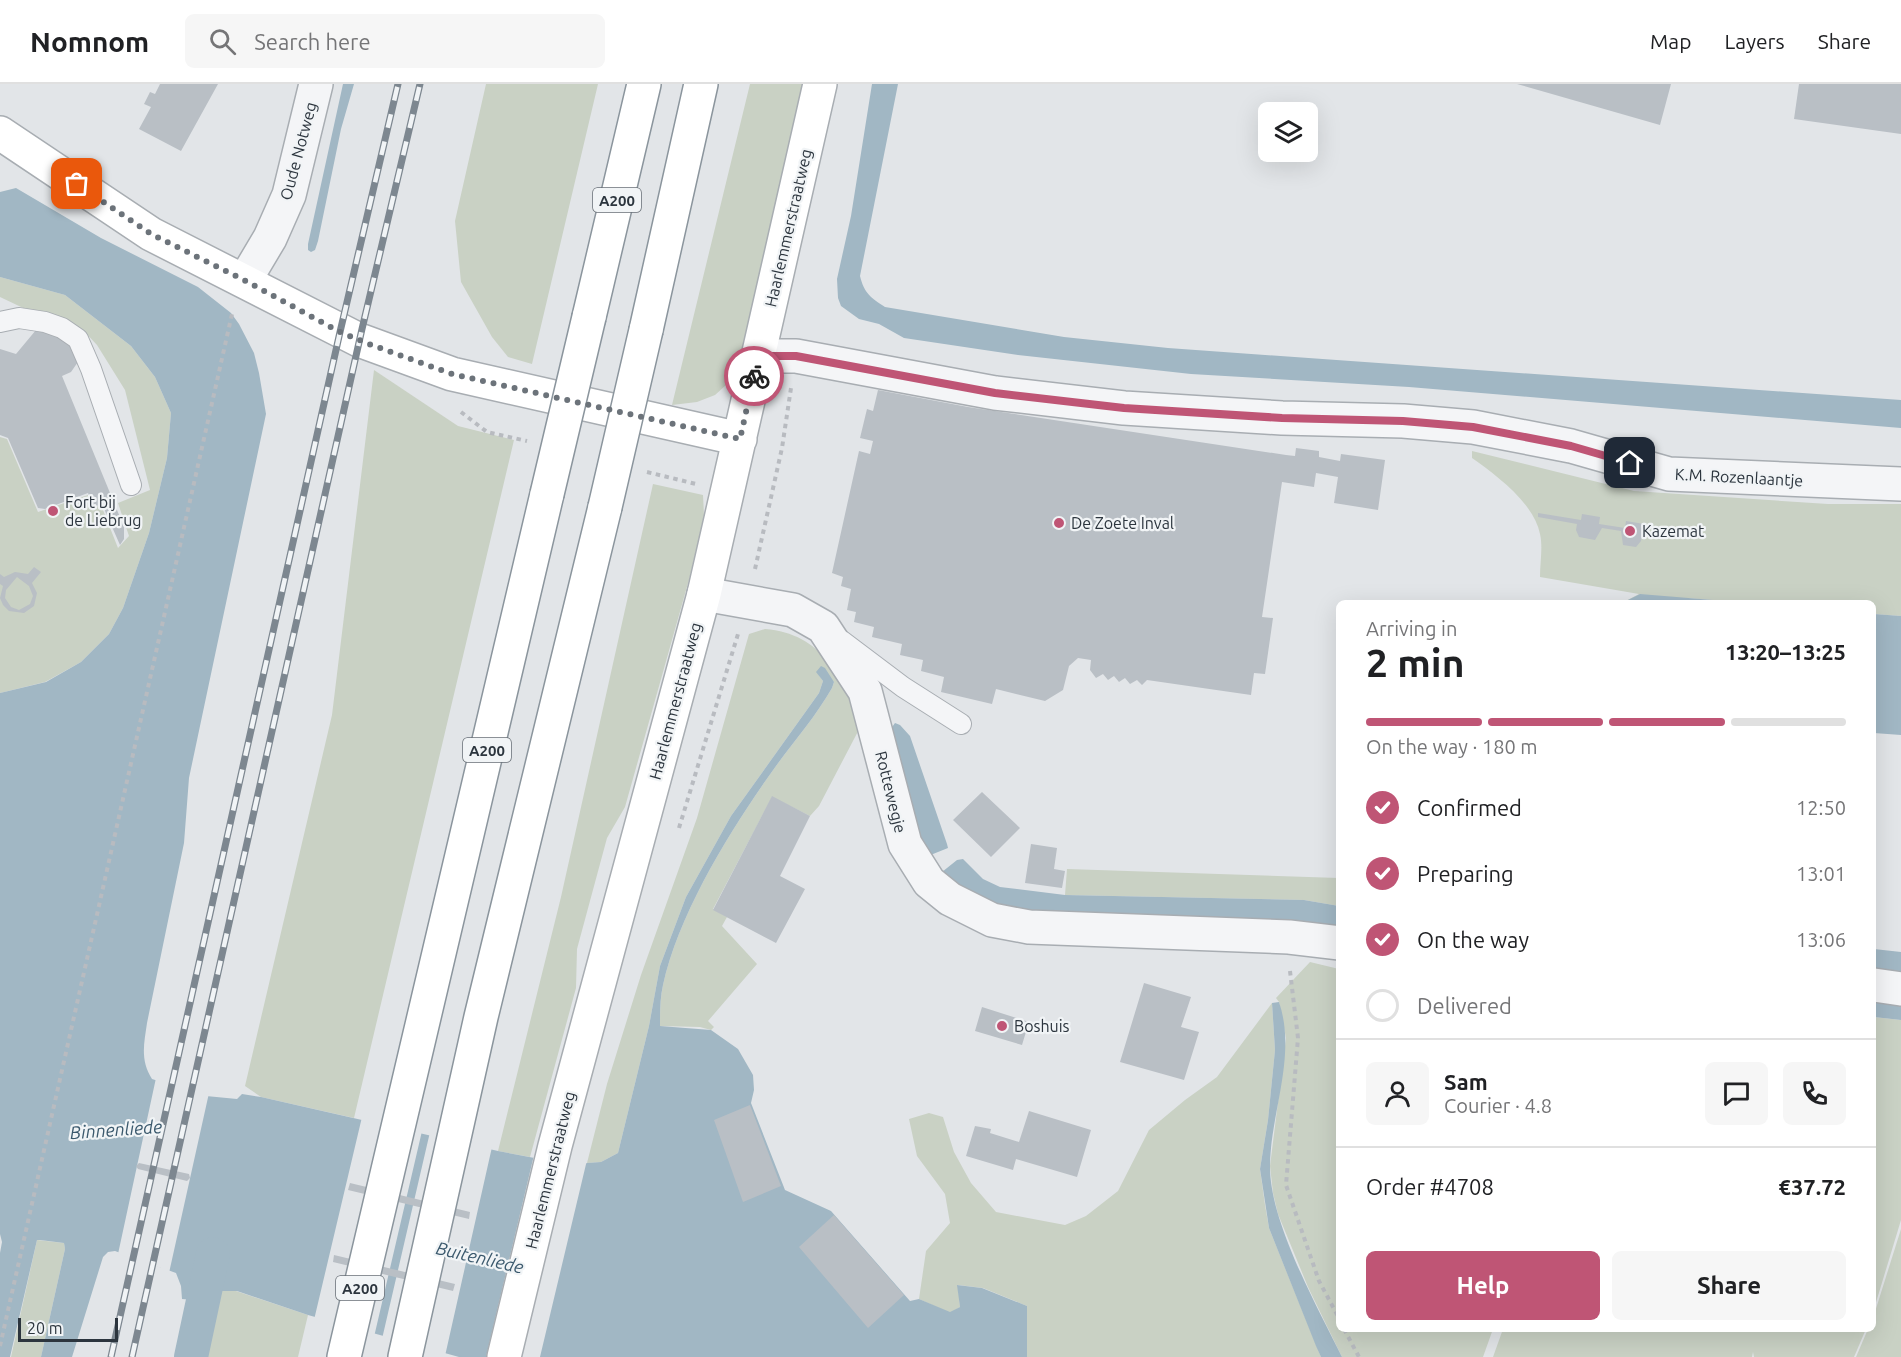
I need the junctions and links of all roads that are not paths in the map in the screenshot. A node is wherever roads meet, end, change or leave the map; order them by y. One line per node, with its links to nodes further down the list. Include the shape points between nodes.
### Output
1 (316, 84): 6 (street, Oude Notweg, via 289,195)
2 (644, 84): 18 (main road, A200, bridge)
3 (701, 84): 19 (main road, bridge)
4 (820, 84): 8 (main road, Haarlemmerstraatweg)
5 (1, 135): 6 (main road)
6 (240, 291): 9 (main road, via 452,374)
7 (0, 322): 11 (lane, via 20,318 45,322 78,339)
8 (759, 356): 9 (main road, Haarlemmerstraatweg); 10 (street, K.M. Rozenlaantje, via 796,356 995,393 1124,408 1473,427 1571,446 1669,474)
9 (740, 439): 12 (main road, Haarlemmerstraatweg)
10 (1901, 484)
11 (131, 485)
12 (704, 594): 13 (street, Rottewegje, via 793,610); 20 (main road, Haarlemmerstraatweg, via 555,1146)
13 (823, 627): 14 (lane, via 903,687); 15 (street, Rottewegje, via 865,691 905,844 929,882 950,899 992,920 1029,927 1289,937)
14 (961, 724)
15 (1336, 943)
16 (1876, 985): 17 (street)
17 (1901, 989)
18 (344, 1357)
19 (405, 1357)
20 (504, 1357)

